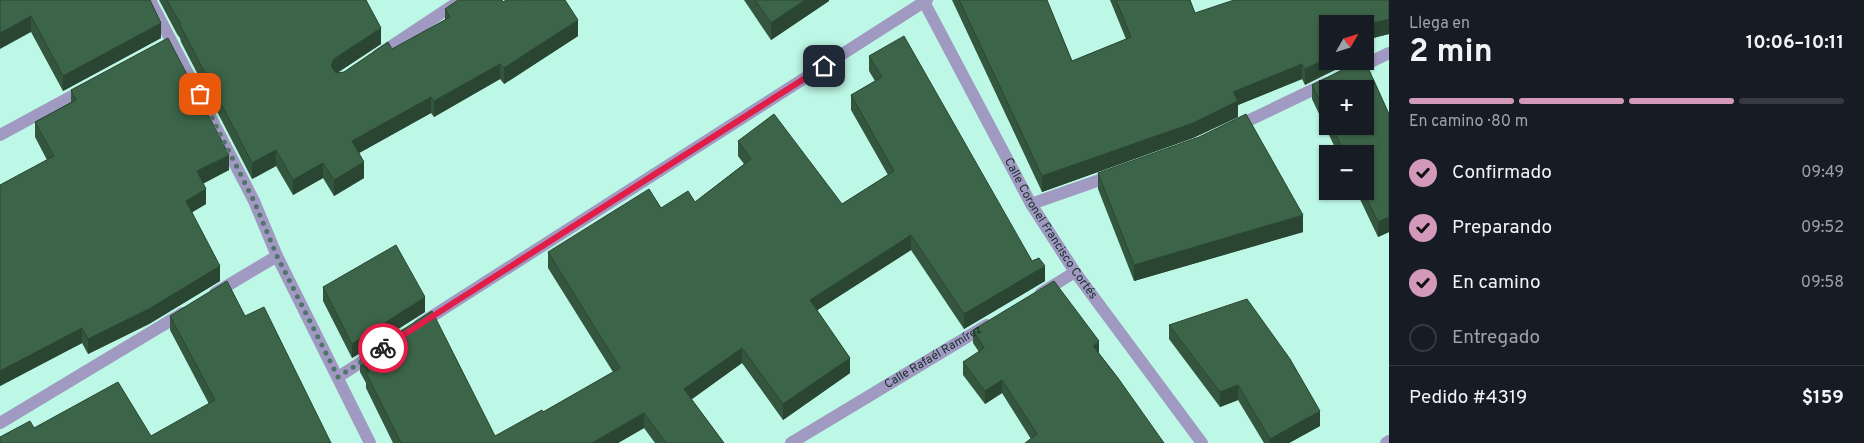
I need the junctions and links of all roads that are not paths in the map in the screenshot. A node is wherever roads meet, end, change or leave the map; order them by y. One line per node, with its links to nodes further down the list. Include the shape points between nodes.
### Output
1 (150, 0): 4 (street)
2 (462, 0): 7 (street)
3 (925, 0): 12 (street, Calle Coronel Francisco Cortés); 17 (street)
4 (172, 41): 5 (street); 13 (street, via 254,201)
5 (157, 50)
6 (1389, 53): 9 (street)
7 (371, 59)
8 (93, 84): 10 (street)
9 (1222, 133)
10 (0, 135)
11 (1122, 172): 12 (street)
12 (1031, 204): 14 (street, Calle Coronel Francisco Cortés)
13 (277, 256): 19 (street); 20 (street)
14 (1075, 272): 15 (street); 23 (street, Calle Coronel Francisco Cortés)
15 (1033, 297)
16 (1000, 317): 22 (street, Calle Rafaél Ramírez)
17 (413, 328)
18 (388, 345): 19 (street)
19 (338, 377): 21 (street)
20 (0, 422)
21 (370, 443)
22 (791, 443)
23 (1202, 443)

